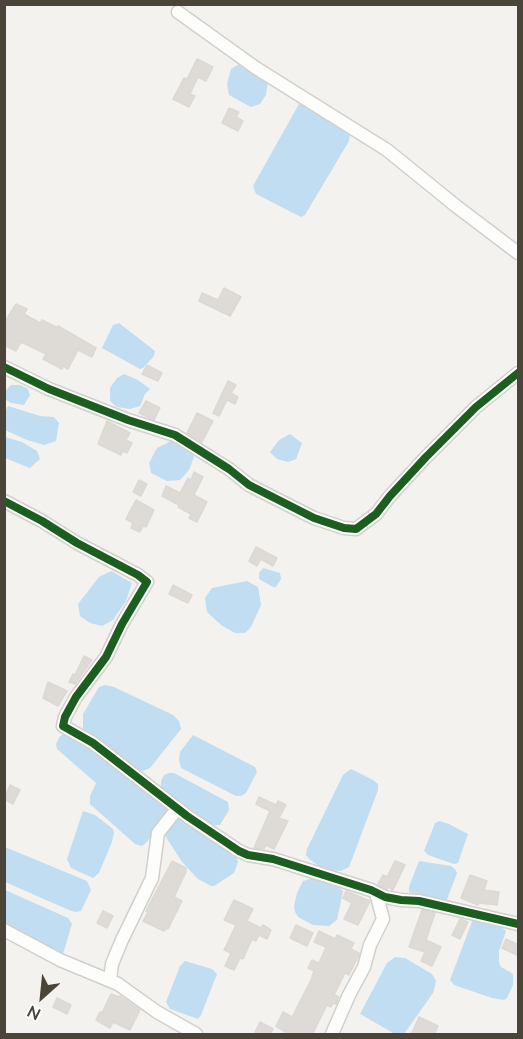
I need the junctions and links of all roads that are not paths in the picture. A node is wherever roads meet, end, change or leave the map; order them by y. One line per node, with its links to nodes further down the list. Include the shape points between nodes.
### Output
1 (178, 12): 2 (street, via 256,68 387,150)
2 (519, 253)
3 (4, 367): 4 (street, via 128,420 175,435 249,485 314,518 356,529 376,514 476,407)
4 (519, 373)
5 (4, 501): 6 (street, via 147,582 110,651 76,697 63,726 93,743)
6 (177, 809): 7 (street, via 248,855 273,859); 10 (street, via 158,833 152,878 121,942)
7 (376, 893): 8 (street); 12 (street, via 383,919)
8 (519, 924)
9 (4, 930): 10 (street, via 60,960)
10 (110, 980): 11 (street)
11 (196, 1035)
12 (332, 1035)

